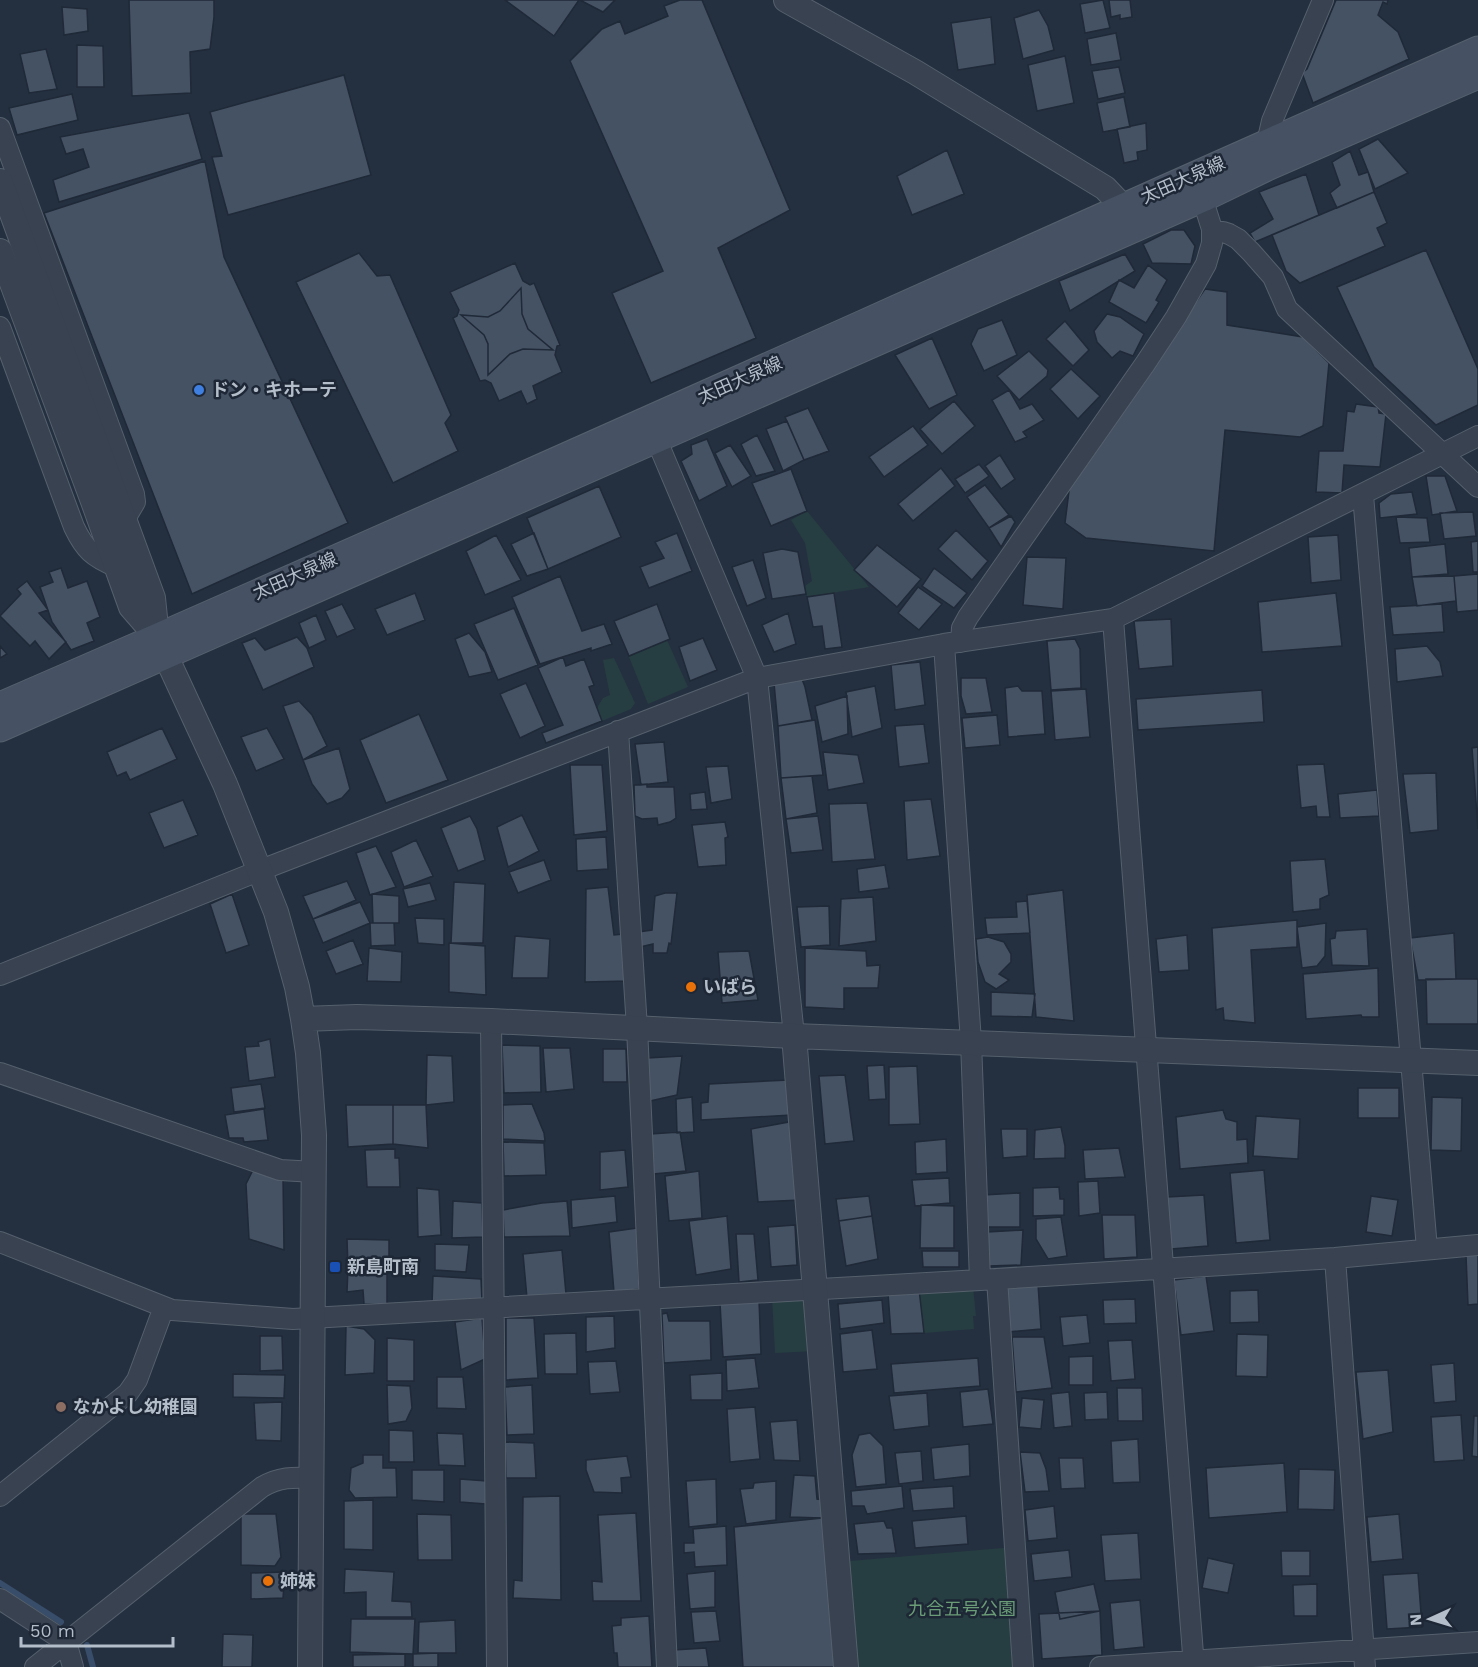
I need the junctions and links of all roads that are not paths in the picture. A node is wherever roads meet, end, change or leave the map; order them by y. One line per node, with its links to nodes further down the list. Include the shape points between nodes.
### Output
1 (786, 0): 9 (street, via 915,72 1095,181)
2 (1323, 0): 6 (street, via 1272,121)
3 (1478, 50): 6 (main road, 太田大泉線)
4 (1478, 75): 8 (main road, 太田大泉線, via 1267,167)
5 (0, 128): 7 (street)
6 (1267, 143): 8 (main road, 太田大泉線)
7 (8, 177): 21 (street, via 153,598)
8 (1198, 187): 9 (main road, 太田大泉線); 10 (street)
9 (1128, 218): 13 (main road, 太田大泉線)
10 (1212, 232): 15 (street, via 1238,239 1273,277 1287,309); 20 (street, via 1210,255 1176,317)
11 (0, 251): 18 (street)
12 (0, 327): 18 (street, via 78,536 92,554)
13 (653, 430): 21 (main road, 太田大泉線); 22 (street)
14 (1478, 436): 15 (street)
15 (1442, 455): 16 (street); 17 (street)
16 (1478, 487)
17 (1363, 495): 19 (street); 34 (street)
18 (117, 567): 21 (street, via 130,607)
19 (1113, 619): 20 (street); 33 (street)
20 (952, 643): 22 (street); 32 (street)
21 (161, 646): 23 (main road, 太田大泉線); 24 (main road, 太田大泉線); 26 (street)
22 (757, 678): 25 (street); 31 (street)
23 (0, 706)
24 (0, 728)
25 (618, 730): 26 (street); 30 (street)
26 (261, 870): 27 (street); 28 (street, via 289,958)
27 (0, 975)
28 (303, 1019): 29 (street); 37 (street)
29 (491, 1021): 30 (street); 47 (street)
30 (637, 1028): 31 (street); 45 (street)
31 (794, 1036): 32 (street); 44 (street)
32 (971, 1042): 33 (street); 43 (street)
33 (1147, 1050): 34 (street); 42 (street)
34 (1410, 1060): 35 (street); 40 (street)
35 (1478, 1063)
36 (0, 1073): 37 (street, via 280,1170)
37 (315, 1172): 48 (street)
38 (0, 1242): 46 (street)
39 (1478, 1245): 40 (street)
40 (1427, 1249): 41 (street)
41 (1335, 1258): 42 (street); 54 (street)
42 (1164, 1268): 43 (street); 55 (street)
43 (989, 1280): 44 (street); 62 (street)
44 (815, 1290): 45 (street); 61 (street)
45 (650, 1299): 47 (street); 60 (street)
46 (164, 1307): 48 (street, via 183,1312); 50 (street, via 137,1380 128,1393)
47 (493, 1308): 48 (street); 59 (street)
48 (313, 1318): 49 (street)
49 (312, 1478): 52 (street, via 290,1477 262,1487); 58 (street)
50 (0, 1496)
51 (0, 1599): 52 (street)
52 (66, 1642): 56 (street); 57 (street)
53 (1478, 1642): 54 (street)
54 (1364, 1658): 55 (street)
55 (1194, 1664): 63 (street)
56 (35, 1667)
57 (73, 1667)
58 (310, 1667)
59 (497, 1667)
60 (667, 1667)
61 (846, 1667)
62 (1023, 1667)
63 (1100, 1667)

